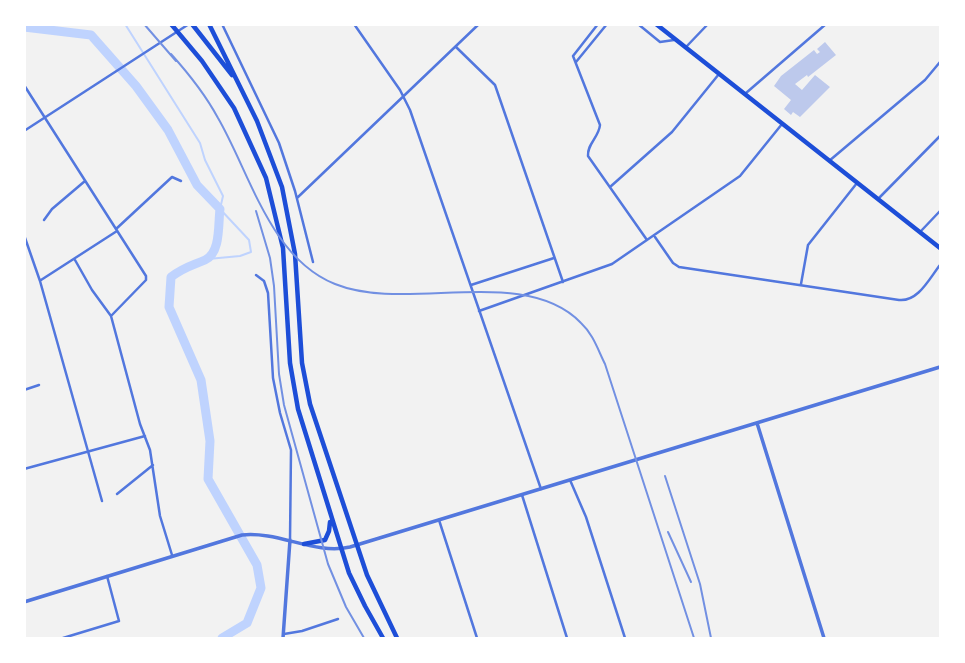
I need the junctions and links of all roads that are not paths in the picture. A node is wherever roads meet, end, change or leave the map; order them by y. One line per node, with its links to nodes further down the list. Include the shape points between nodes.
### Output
1 (171, 24): 13 (main road)
2 (191, 24): 13 (street); 20 (main road)
3 (209, 24): 20 (main road)
4 (222, 24): 33 (street, via 279,143)
5 (354, 24): 23 (street)
6 (479, 24): 15 (street)
7 (598, 24): 17 (street, via 573,55)
8 (607, 24): 17 (street)
9 (638, 24): 14 (street, via 660,42)
10 (656, 24): 14 (main road)
11 (708, 24): 16 (street)
12 (826, 24): 22 (street)
13 (177, 32): 24 (street); 67 (main road, via 234,108 266,178 284,248 293,388)
14 (675, 40): 16 (main road)
15 (456, 47): 23 (street); 43 (street, via 495,85)
16 (685, 48): 19 (main road)
17 (576, 62): 32 (street, via 600,122 588,156)
18 (940, 62): 28 (street)
19 (719, 74): 22 (main road); 32 (street, via 672,132)
20 (235, 78): 71 (main road, via 284,194 295,254 306,384)
21 (24, 85): 24 (street)
22 (744, 94): 25 (main road)
23 (404, 97): 33 (street); 50 (street)
24 (45, 118): 26 (street); 29 (street)
25 (782, 124): 28 (main road); 40 (street, via 743,174)
26 (24, 131)
27 (940, 136): 34 (street)
28 (829, 161): 31 (main road)
29 (85, 181): 36 (street); 37 (street)
30 (181, 181): 37 (street, via 173,177)
31 (857, 183): 34 (main road); 51 (street, via 808,245)
32 (610, 187): 41 (street)
33 (297, 198): 45 (street)
34 (878, 199): 38 (main road)
35 (940, 211): 38 (street)
36 (44, 220)
37 (117, 230): 44 (street); 53 (street, via 146,280)
38 (920, 232): 42 (main road)
39 (24, 235): 48 (street)
40 (654, 235): 41 (street); 51 (street, via 679,267)
41 (647, 240): 49 (street, via 608,266)
42 (940, 248)
43 (554, 258): 49 (street); 50 (street)
44 (75, 259): 48 (street); 53 (street)
45 (313, 262)
46 (940, 265): 51 (street, via 909,300)
47 (256, 275): 69 (street, via 268,293 273,378 291,450)
48 (40, 281): 59 (street)
49 (563, 282): 52 (street)
50 (470, 285): 52 (street)
51 (801, 285)
52 (480, 311): 63 (street)
53 (111, 316): 58 (street)
54 (940, 367): 57 (street)
55 (39, 385): 56 (street)
56 (24, 390)
57 (757, 423): 62 (street); 84 (street)
58 (145, 436): 59 (street); 60 (street)
59 (89, 452): 61 (street); 66 (street)
60 (153, 466): 64 (street); 73 (street, via 160,516)
61 (24, 469)
62 (570, 480): 63 (street); 83 (street)
63 (541, 489): 65 (street)
64 (117, 494)
65 (522, 495): 68 (street); 82 (street)
66 (102, 501)
67 (329, 511): 70 (main road, via 328,537); 72 (main road)
68 (439, 520): 71 (street); 81 (street)
69 (290, 540): 70 (street); 73 (street, via 242,535); 77 (street)
70 (304, 544): 72 (street)
71 (357, 545): 72 (street); 80 (main road)
72 (341, 548): 79 (main road)
73 (172, 555): 74 (street)
74 (107, 576): 75 (street); 78 (street, via 119,621)
75 (24, 602)
76 (338, 619): 77 (street)
77 (283, 636)
78 (64, 639)
79 (383, 639)
80 (397, 639)
81 (477, 639)
82 (567, 639)
83 (625, 639)
84 (824, 639)

